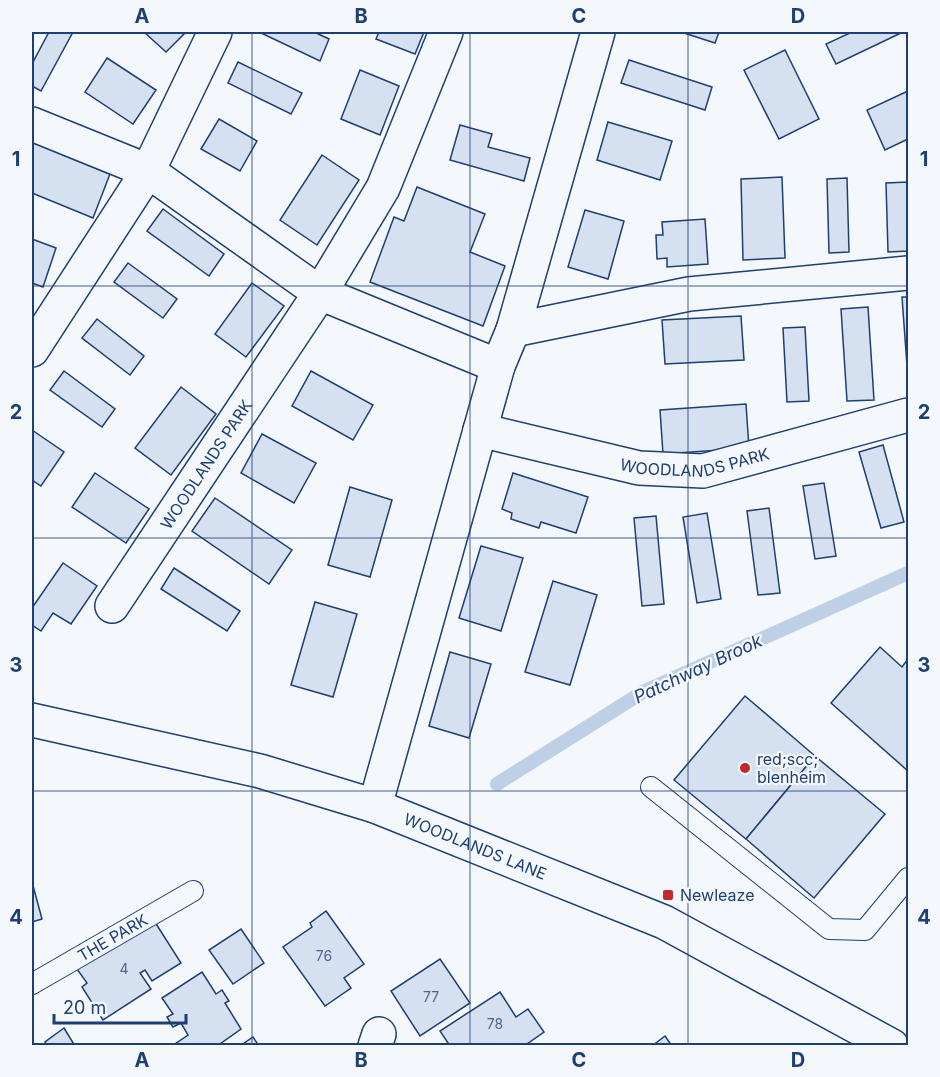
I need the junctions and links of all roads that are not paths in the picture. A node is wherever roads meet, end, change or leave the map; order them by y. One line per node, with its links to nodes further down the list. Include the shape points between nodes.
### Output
1 (215, 32): 5 (street)
2 (446, 32): 7 (street, WOODLANDS PARK, via 383,188)
3 (598, 32): 8 (street)
4 (32, 124): 5 (street)
5 (148, 171): 7 (street); 9 (street)
6 (909, 273): 8 (street, via 689,294)
7 (320, 293): 10 (street); 13 (street, WOODLANDS PARK)
8 (513, 330): 10 (street)
9 (32, 350)
10 (498, 366): 12 (street)
11 (909, 416): 12 (street, WOODLANDS PARK, via 704,471 639,468)
12 (480, 430): 16 (street)
13 (112, 606)
14 (32, 720): 16 (street, WOODLANDS LANE, via 260,771)
15 (651, 787): 17 (lane, via 829,929 865,930)
16 (375, 806): 20 (street, WOODLANDS LANE, via 664,922)
17 (909, 878)
18 (194, 891): 19 (lane, THE PARK)
19 (32, 984)
20 (892, 1046)

